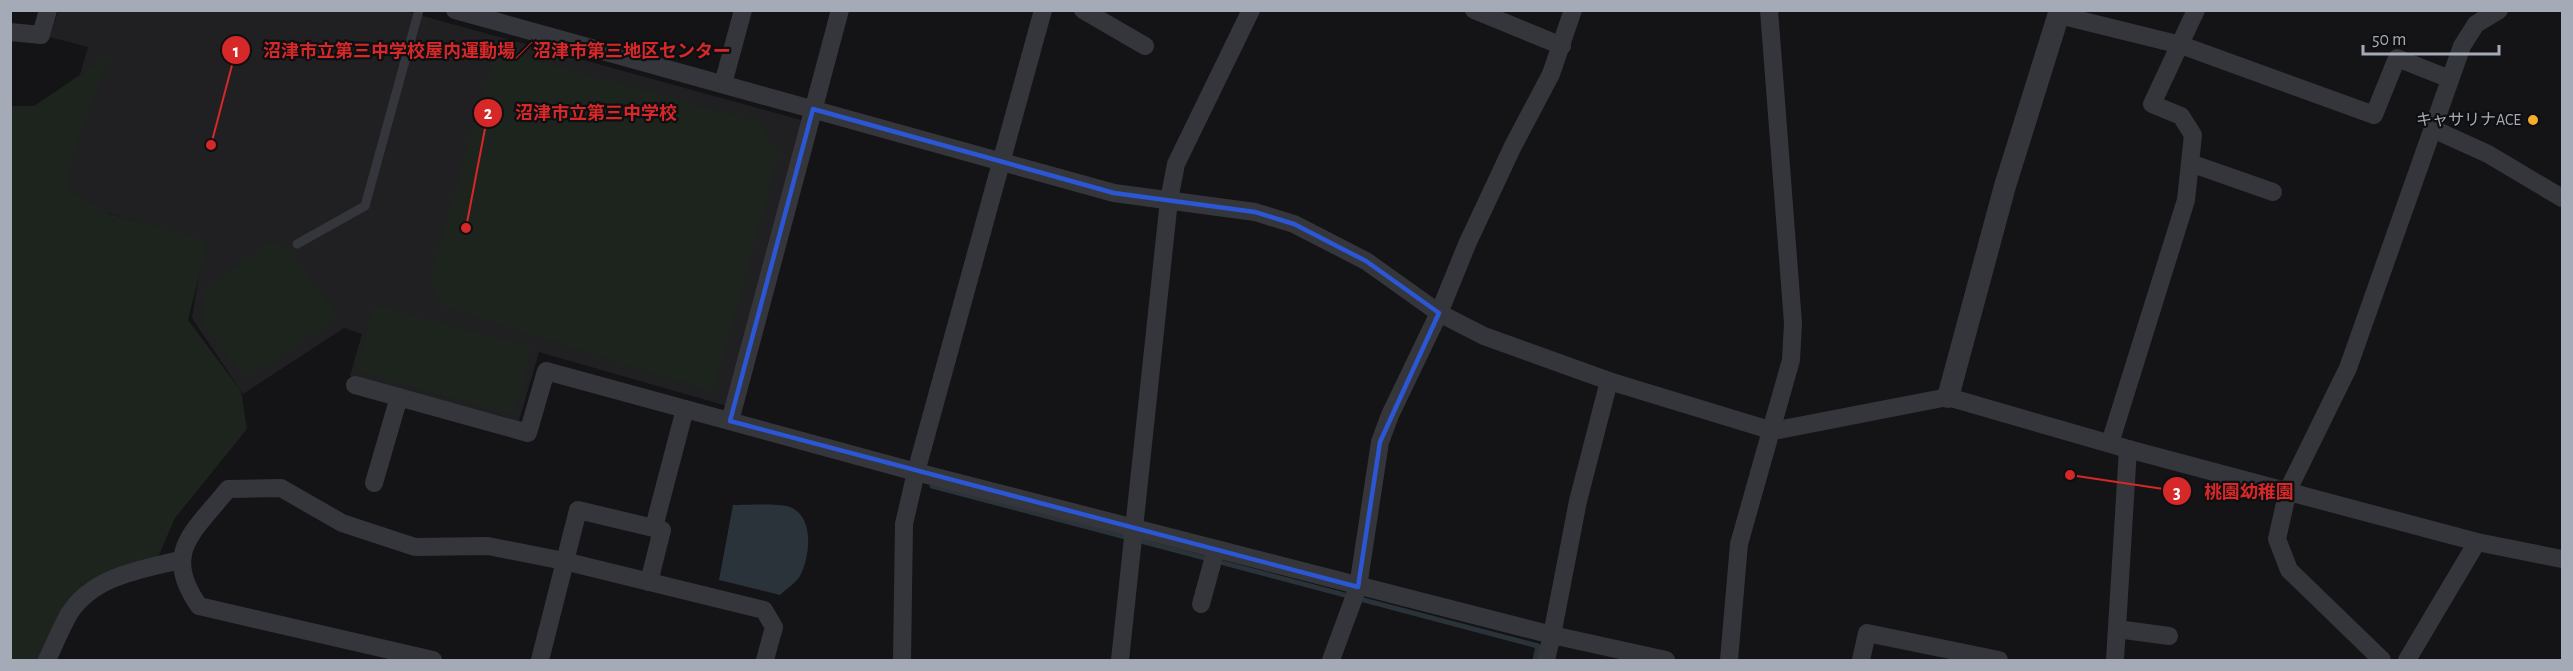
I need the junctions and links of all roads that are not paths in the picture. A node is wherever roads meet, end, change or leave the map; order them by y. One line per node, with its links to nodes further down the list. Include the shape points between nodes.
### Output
1 (48, 10): 16 (street, via 41,35)
2 (418, 10): 29 (lane, via 365,206)
3 (455, 10): 21 (street)
4 (743, 10): 21 (street)
5 (840, 10): 22 (street)
6 (1042, 10): 24 (street)
7 (1083, 10): 18 (street)
8 (1251, 10): 28 (street, via 1176,164)
9 (1474, 10): 19 (street)
10 (1573, 10): 19 (street)
11 (1769, 10): 37 (street, via 1793,301 1791,360)
12 (2196, 10): 17 (street)
13 (2499, 10): 15 (street)
14 (2059, 13): 17 (street); 34 (street, via 2005,186)
15 (2472, 17): 20 (street)
16 (10, 32)
17 (2181, 45): 20 (street, via 2374,115 2397,58); 25 (street, via 2152,104 2181,116 2193,135)
18 (1145, 46)
19 (1562, 46): 30 (street, via 1468,242)
20 (2450, 79): 23 (street)
21 (723, 84): 22 (street)
22 (813, 109): 24 (street); 36 (street)
23 (2433, 129): 27 (street, via 2488,154); 42 (street, via 2348,368)
24 (1001, 161): 28 (street, via 1114,193); 40 (street)
25 (2190, 163): 26 (street); 38 (street, via 2186,200)
26 (2273, 192)
27 (2562, 198)
28 (1169, 200): 30 (street, via 1255,212 1294,224 1366,261); 44 (street)
29 (297, 244)
30 (1439, 313): 31 (street, via 1484,336); 51 (street, via 1380,442)
31 (1609, 381): 37 (street); 54 (street, via 1578,501)
32 (355, 385): 33 (street)
33 (399, 397): 35 (street, via 528,433 546,371); 41 (street)
34 (1948, 397): 37 (street); 38 (street)
35 (685, 409): 36 (street); 43 (street)
36 (730, 421): 40 (street)
37 (1773, 431): 65 (street, via 1739,544)
38 (2110, 444): 39 (street)
39 (2128, 449): 42 (street); 53 (street)
40 (916, 472): 44 (street); 60 (street, via 903,524)
41 (374, 483)
42 (2288, 490): 45 (street); 69 (street, via 2277,539 2289,570)
43 (654, 527): 49 (street, via 578,510); 50 (street, via 662,530)
44 (1133, 528): 46 (street); 61 (street)
45 (2477, 542): 47 (street); 70 (street)
46 (1216, 549): 51 (street); 52 (street)
47 (2562, 559)
48 (180, 560): 49 (street, via 187,541 228,489 256,487 282,488 342,523 415,547 488,546); 56 (street, via 131,572 92,588 70,613); 57 (street, via 184,585 199,606)
49 (564, 561): 50 (street); 58 (street)
50 (649, 582): 59 (street, via 764,610 774,627)
51 (1358, 587): 54 (street); 62 (street)
52 (1201, 604)
53 (2117, 629): 55 (street); 68 (street)
54 (1552, 635): 63 (street); 64 (street)
55 (2169, 636)
56 (47, 660)
57 (433, 660)
58 (540, 660)
59 (765, 660)
60 (902, 660)
61 (1120, 660)
62 (1331, 660)
63 (1546, 660)
64 (1666, 660)
65 (1729, 660)
66 (1862, 660): 67 (street, via 1868,633)
67 (1999, 660)
68 (2115, 660)
69 (2382, 660)
70 (2407, 660)

